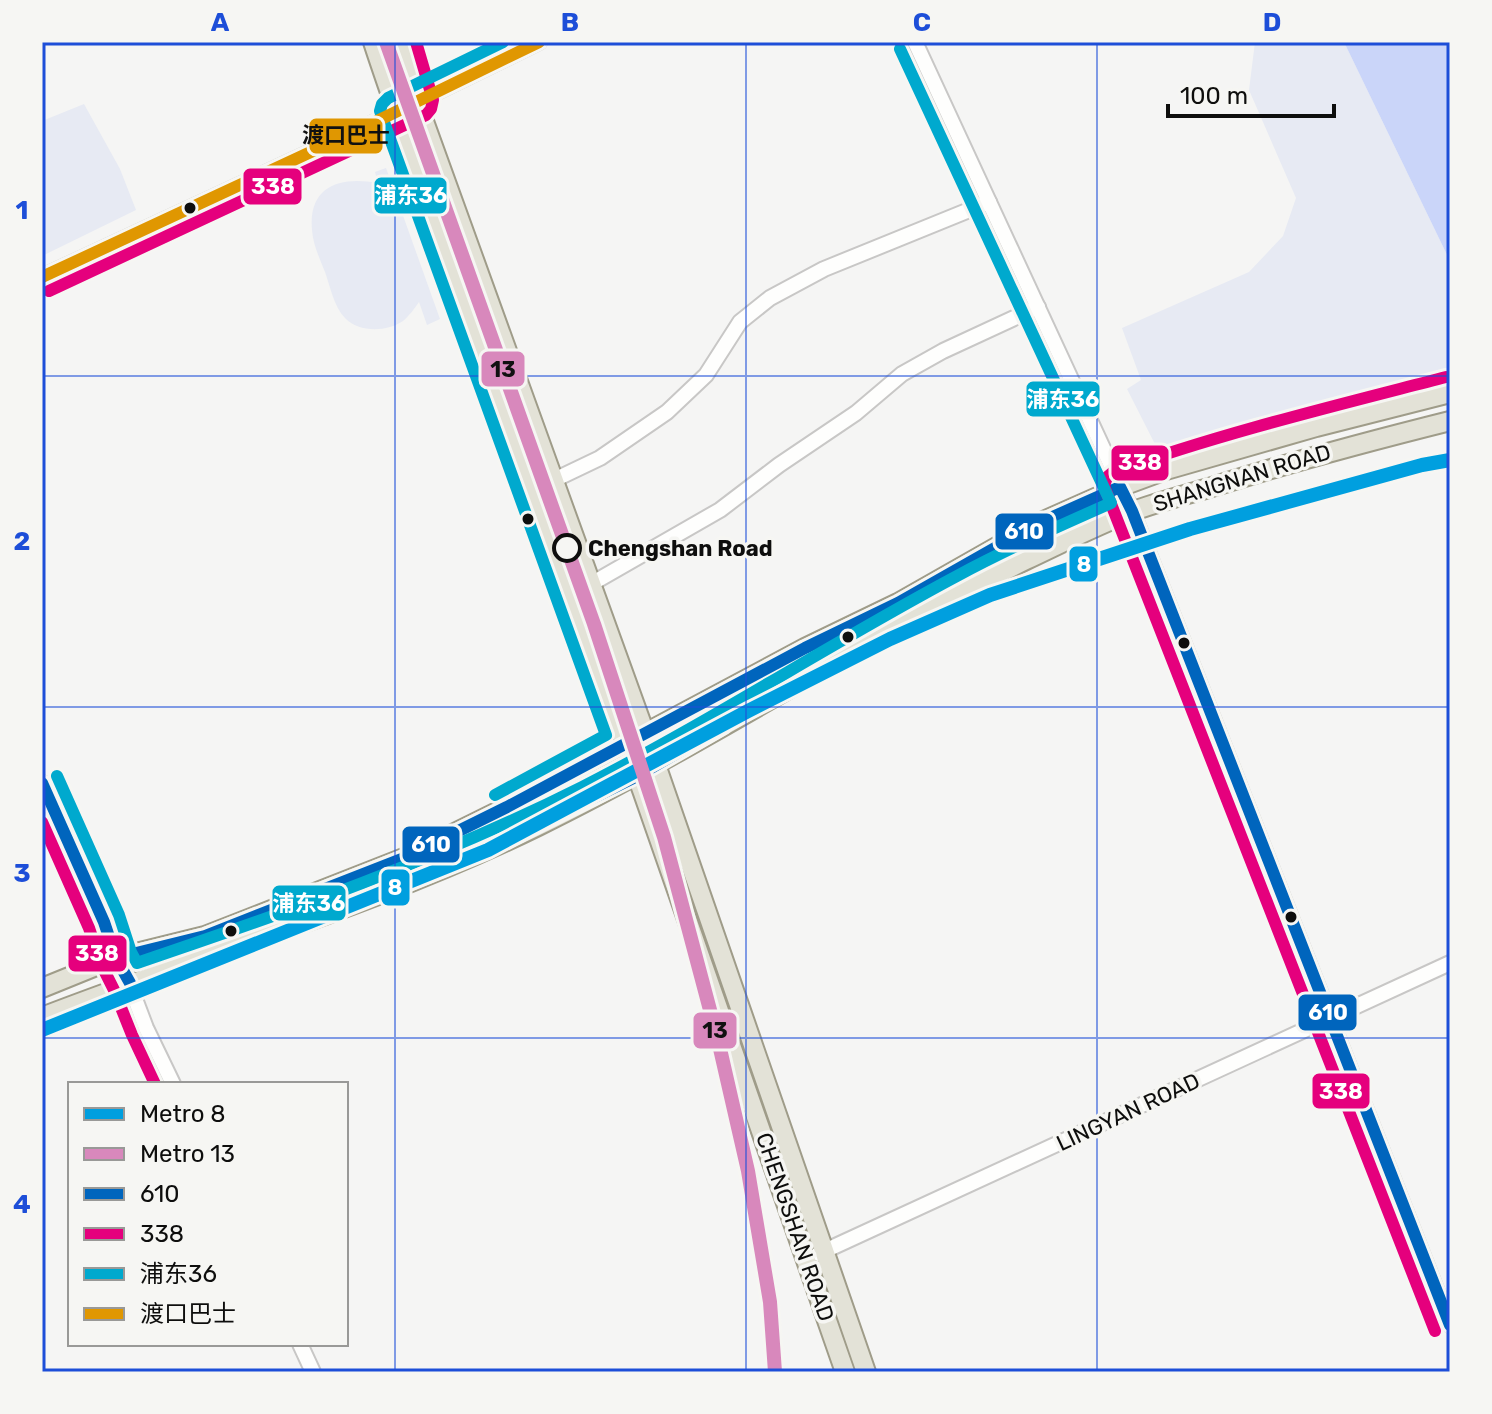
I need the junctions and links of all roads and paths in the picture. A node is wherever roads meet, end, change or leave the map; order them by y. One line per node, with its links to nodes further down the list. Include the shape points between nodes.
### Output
1 (373, 42): 6 (main road, CHENGSHAN ROAD)
2 (399, 42): 5 (main road, CHENGSHAN ROAD)
3 (539, 42): 5 (street)
4 (915, 42): 7 (street)
5 (417, 102): 6 (street); 12 (main road, CHENGSHAN ROAD)
6 (396, 112): 8 (street); 17 (main road, CHENGSHAN ROAD)
7 (989, 202): 9 (street); 12 (street, via 824,269 770,298 740,322 706,375 667,412 600,458)
8 (42, 277)
9 (1038, 307): 13 (street); 15 (street, via 902,374 720,510)
10 (1450, 393): 13 (main road, SHANGNAN ROAD, via 1316,427)
11 (1450, 421): 14 (main road, SHANGNAN ROAD, via 1307,457)
12 (554, 480): 15 (main road, CHENGSHAN ROAD)
13 (1120, 487): 14 (street); 16 (main road, SHANGNAN ROAD, via 1039,523 898,603)
14 (1132, 511): 18 (main road, SHANGNAN ROAD, via 966,589); 26 (street)
15 (591, 584): 16 (main road, CHENGSHAN ROAD)
16 (645, 733): 17 (main road, SHANGNAN ROAD); 18 (main road, CHENGSHAN ROAD)
17 (626, 743): 19 (main road, CHENGSHAN ROAD); 21 (main road, SHANGNAN ROAD, via 404,858 205,936)
18 (656, 765): 19 (main road, SHANGNAN ROAD); 28 (main road, CHENGSHAN ROAD)
19 (637, 776): 23 (main road, SHANGNAN ROAD, via 435,873); 29 (main road, CHENGSHAN ROAD)
20 (42, 783): 21 (street)
21 (116, 958): 23 (street); 24 (main road, SHANGNAN ROAD)
22 (1450, 963): 26 (street, LINGYAN ROAD)
23 (129, 983): 25 (main road, SHANGNAN ROAD); 27 (street)
24 (42, 988)
25 (42, 1017)
26 (1331, 1019): 28 (street, LINGYAN ROAD); 30 (street)
27 (172, 1082)
28 (825, 1251): 29 (street, LINGYAN ROAD); 34 (main road, CHENGSHAN ROAD)
29 (806, 1259): 33 (main road, CHENGSHAN ROAD)
30 (1450, 1325)
31 (301, 1346): 32 (street)
32 (313, 1372)
33 (845, 1372)
34 (866, 1372)

